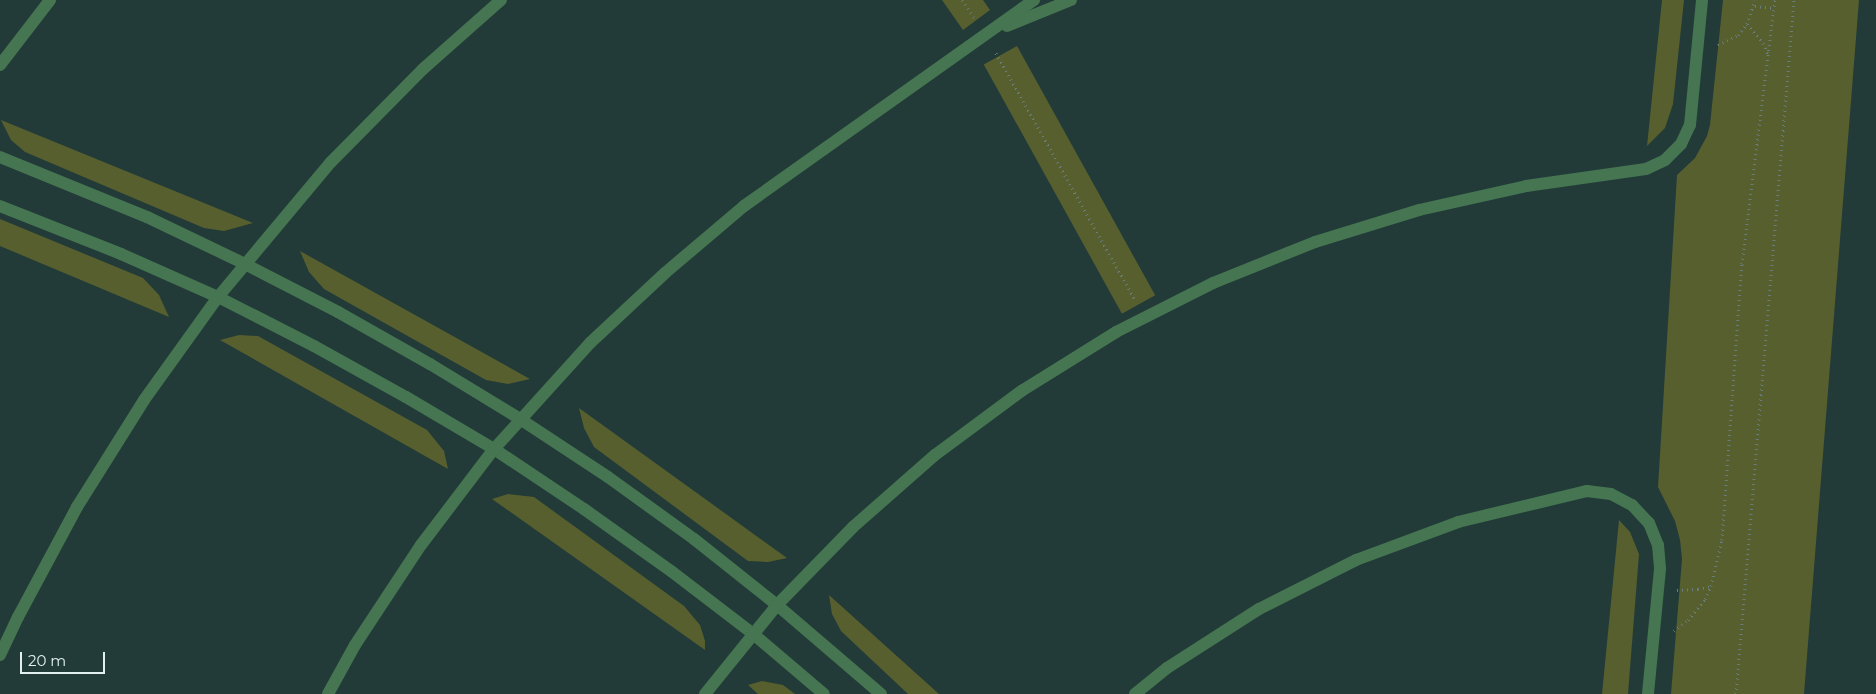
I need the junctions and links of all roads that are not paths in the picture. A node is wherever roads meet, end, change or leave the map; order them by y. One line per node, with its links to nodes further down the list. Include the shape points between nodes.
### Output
1 (50, 0): 7 (street)
2 (501, 0): 10 (street, via 423,69 331,162)
3 (1034, 0): 6 (street)
4 (1070, 0): 6 (street)
5 (1702, 0): 14 (street, via 1690,124 1674,153 1656,165 1635,171 1526,186 1419,210 1315,242 1213,283 1116,332 1023,390 935,455 852,527)
6 (986, 34): 12 (street, via 744,206 665,272 590,343)
7 (0, 65)
8 (0, 157): 10 (street, via 146,217)
9 (0, 206): 11 (street)
10 (244, 264): 11 (street); 12 (street, via 338,312)
11 (218, 297): 13 (street, via 347,364); 16 (street, via 144,400 77,507)
12 (520, 419): 13 (street); 14 (street, via 624,488)
13 (494, 449): 15 (street, via 671,571); 17 (street, via 420,545 355,645)
14 (777, 605): 15 (street); 20 (street)
15 (752, 633): 18 (street); 19 (street)
16 (0, 655)
17 (328, 694)
18 (705, 694)
19 (824, 694)
20 (881, 694)
21 (1135, 694): 22 (street, via 1167,668 1259,609 1356,560 1458,522 1587,491 1611,494 1632,505 1642,514 1658,546 1658,588)
22 (1648, 694)

